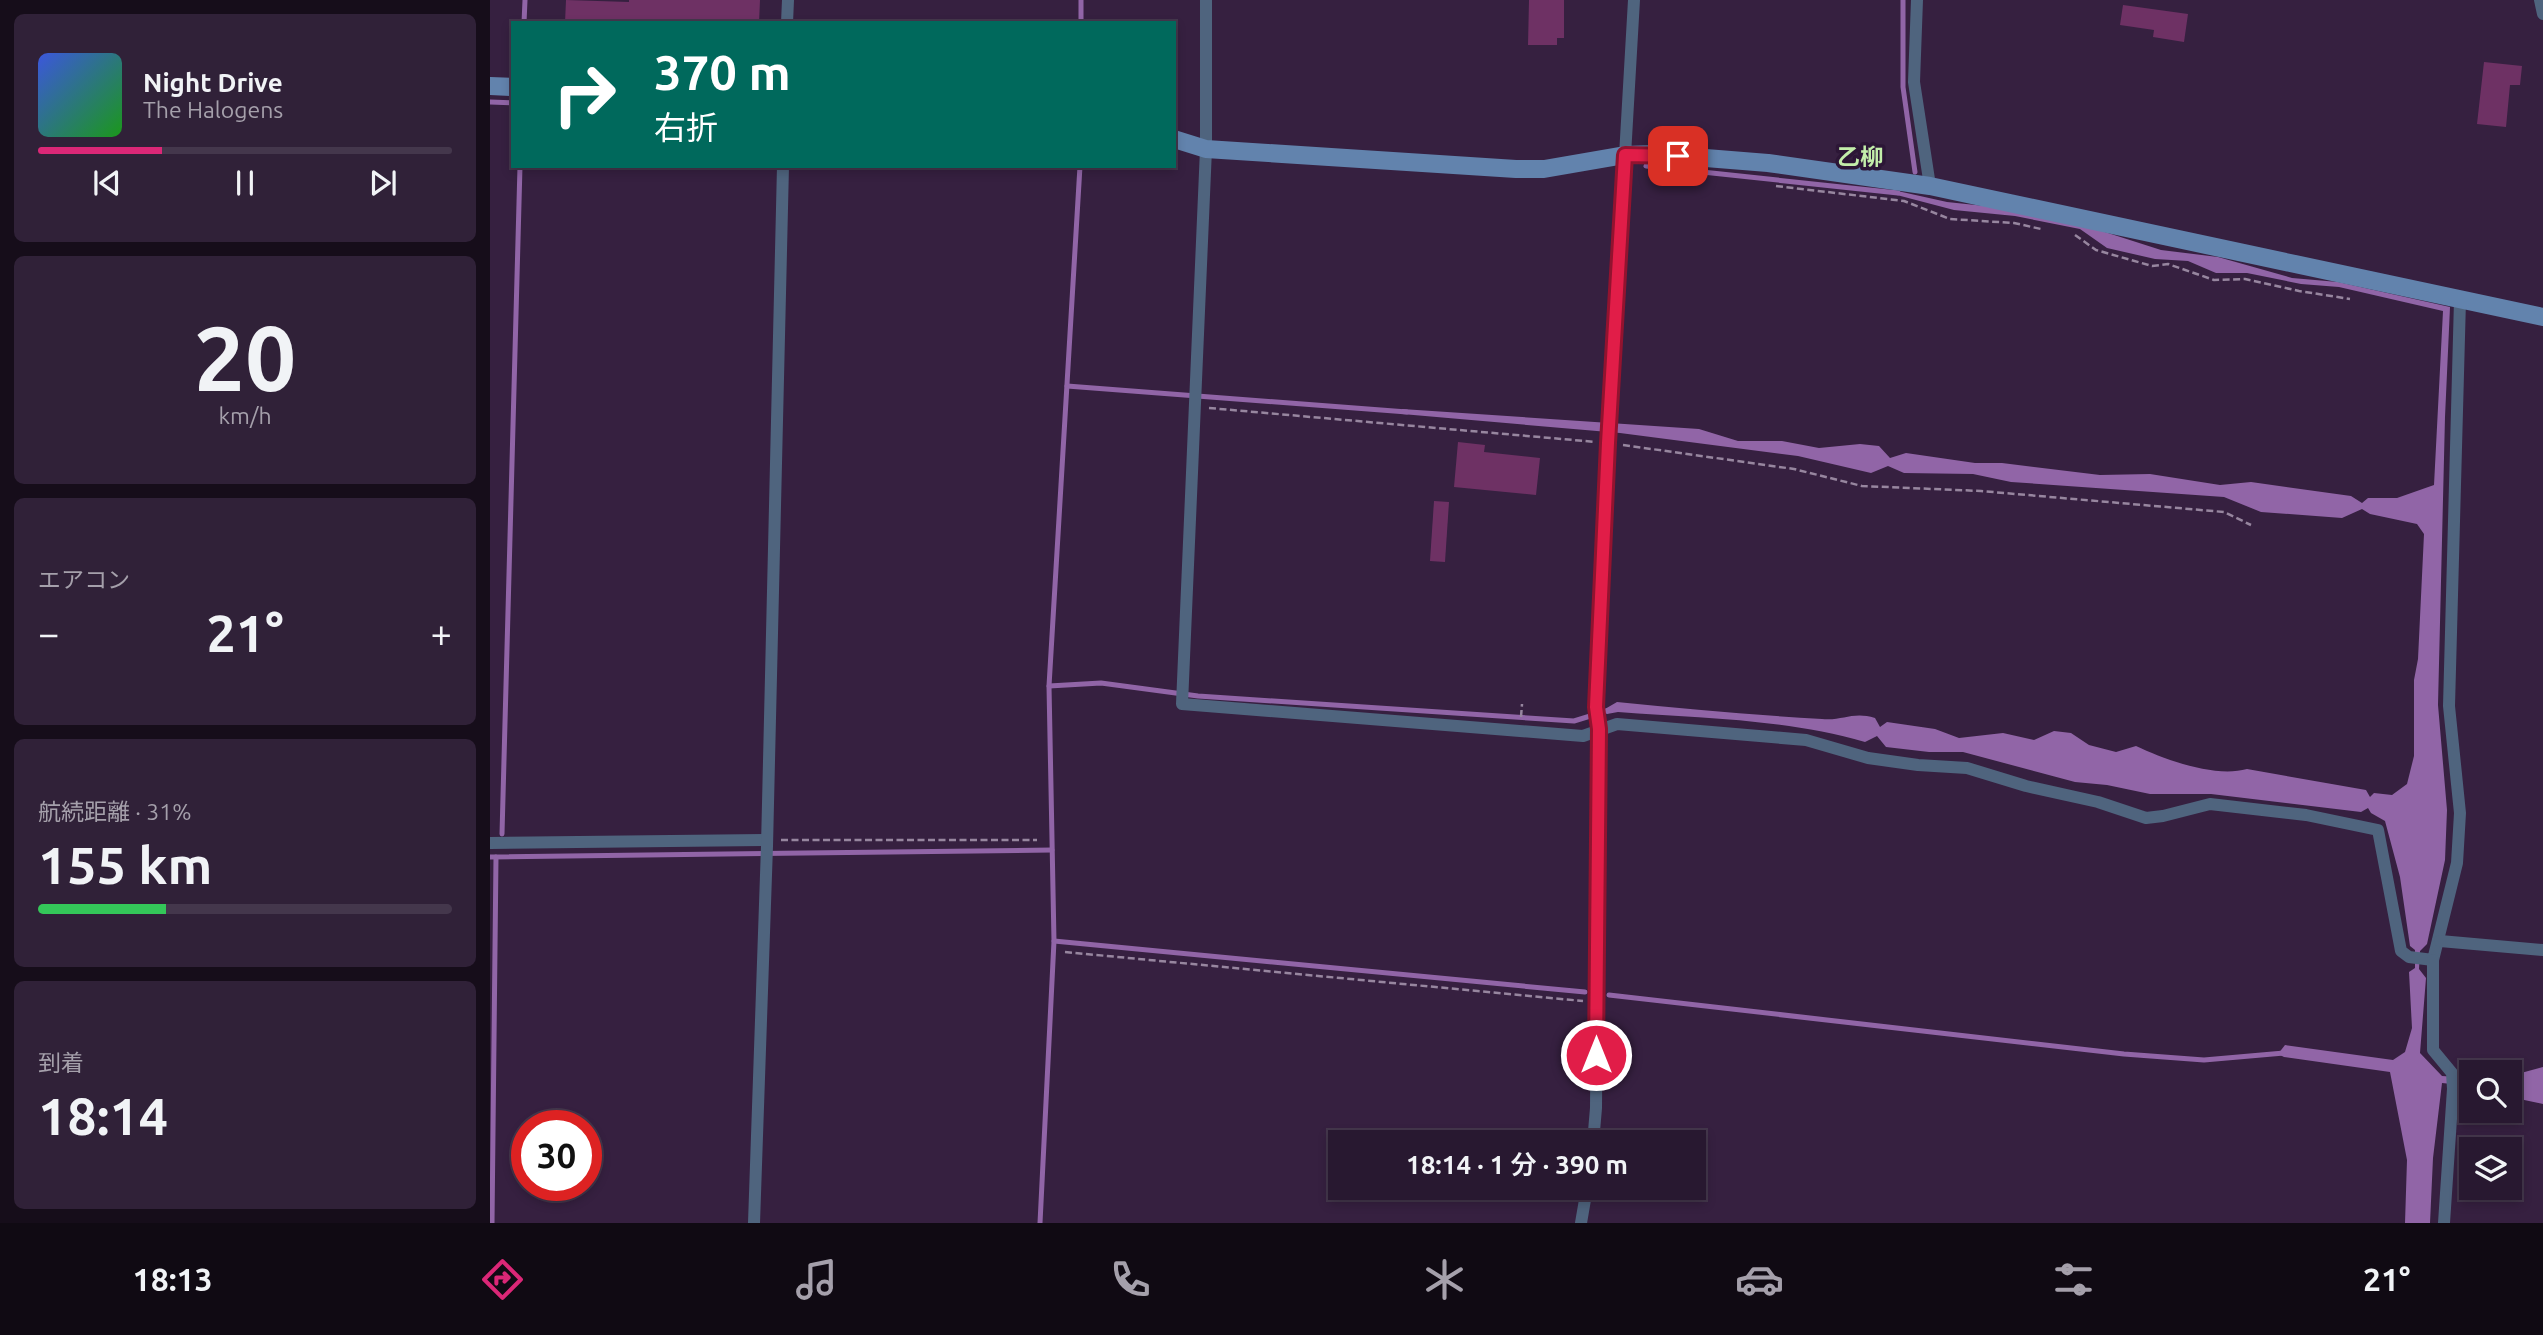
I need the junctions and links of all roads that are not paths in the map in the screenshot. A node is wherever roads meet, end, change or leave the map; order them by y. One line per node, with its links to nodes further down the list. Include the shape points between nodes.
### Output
1 (788, 0): 7 (street)
2 (1206, 0): 11 (street)
3 (1634, 0): 12 (street)
4 (1917, 0): 14 (street, via 1914,82)
5 (2540, 0): 6 (street)
6 (2543, 14)
7 (787, 21)
8 (490, 86): 9 (street)
9 (511, 87)
10 (1176, 140): 11 (street)
11 (1206, 149): 12 (street, via 1516,169 1544,169); 17 (street, via 1182,704 1583,736)
12 (1625, 155): 14 (street, via 1768,163); 17 (street)
13 (783, 168): 19 (street)
14 (1930, 186): 15 (street)
15 (2460, 300): 16 (street); 20 (street, via 2449,706 2460,813 2458,863)
16 (2543, 317)
17 (1598, 726): 22 (street, via 1806,740 1868,758 1967,768 2146,818 2210,804 2306,815 2378,830 2401,951); 23 (street)
18 (490, 843): 19 (street)
19 (766, 848): 25 (street)
20 (2440, 941): 21 (street); 22 (street)
21 (2543, 950)
22 (2429, 960): 27 (street, via 2433,1050 2452,1073 2453,1089)
23 (1593, 1130)
24 (1585, 1200): 26 (street)
25 (754, 1223)
26 (1581, 1223)
27 (2444, 1223)

